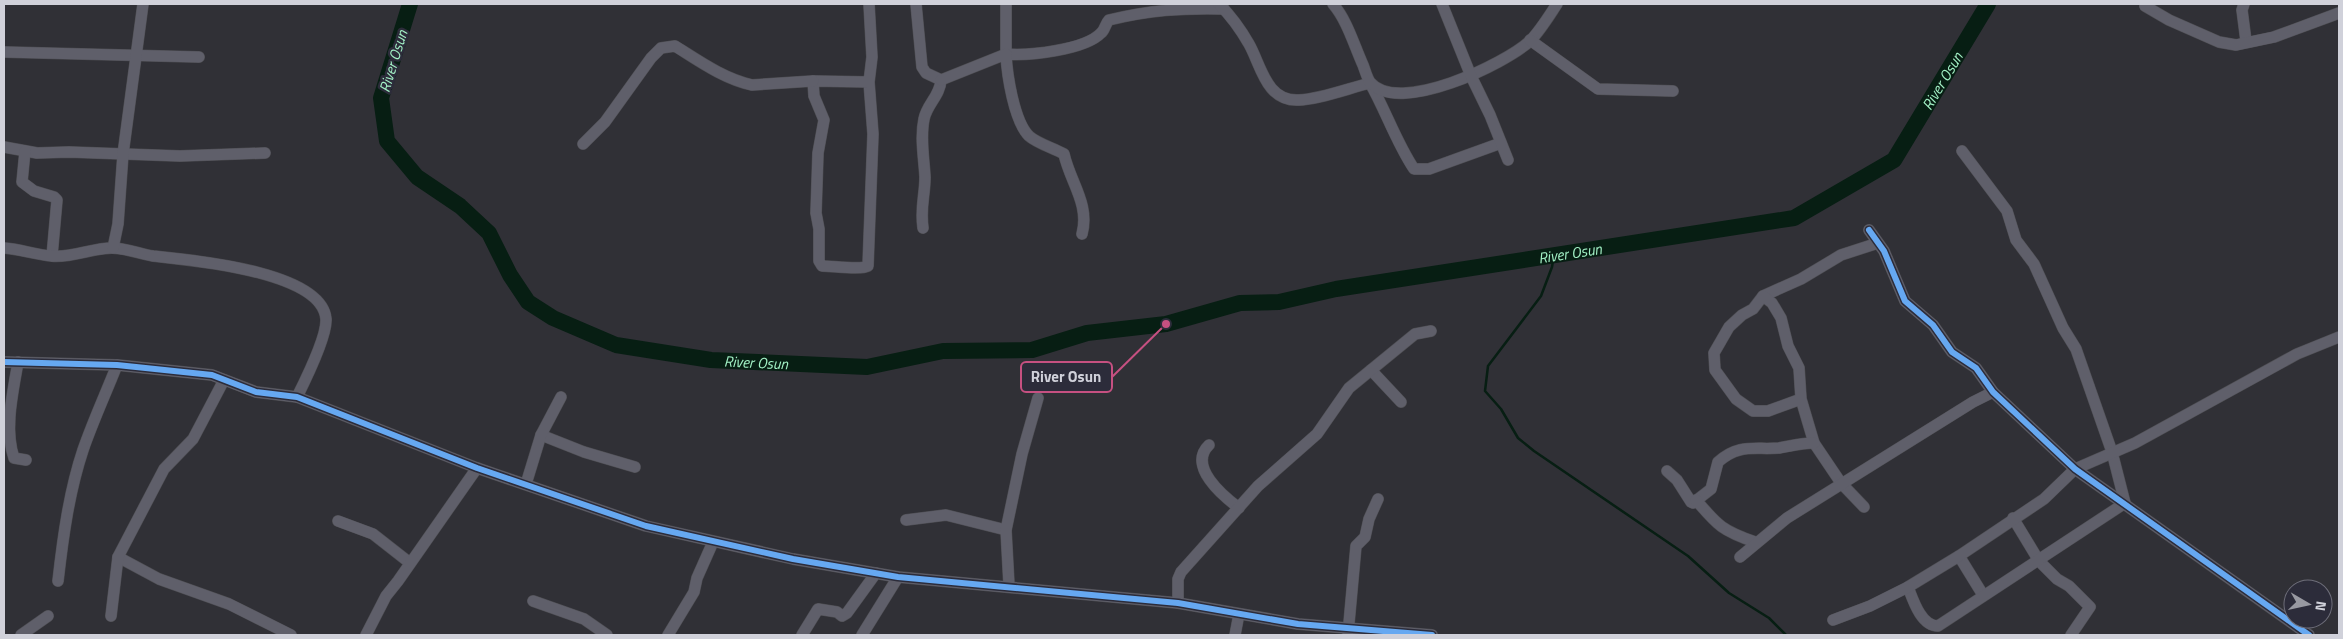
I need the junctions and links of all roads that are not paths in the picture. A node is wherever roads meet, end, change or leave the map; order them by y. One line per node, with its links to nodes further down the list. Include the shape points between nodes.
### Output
1 (143, 4): 15 (street)
2 (869, 4): 21 (street, via 872,57)
3 (916, 4): 19 (street, via 922,67 926,73)
4 (1006, 4): 16 (street)
5 (1333, 4): 22 (street, via 1342,14)
6 (1442, 4): 18 (street)
7 (1557, 4): 12 (street)
8 (2244, 4): 13 (street)
9 (1222, 6): 16 (street, via 1138,13 1109,20 1103,32 1070,48); 22 (street, via 1248,42 1262,77 1283,97 1300,100)
10 (2145, 6): 13 (street, via 2168,20 2219,42 2236,45)
11 (2339, 13): 13 (street, via 2274,37)
12 (1530, 40): 18 (street); 23 (street, via 1598,88)
13 (2246, 42)
14 (4, 52): 15 (street)
15 (137, 54): 17 (street); 30 (street)
16 (1006, 54): 19 (street); 35 (street, via 1009,84 1024,128 1030,136 1064,154 1085,213)
17 (199, 57)
18 (1470, 76): 22 (street, via 1420,92 1389,93); 24 (street)
19 (941, 80): 33 (street, via 923,126 925,178 920,210)
20 (813, 81): 21 (street); 21 (street, via 814,96 824,120 818,153 816,213 820,264 864,269 870,259 873,114); 25 (street, via 743,83 675,46 667,46 651,58 605,122)
21 (869, 82)
22 (1370, 83): 24 (street, via 1414,169 1429,169)
23 (1673, 91)
24 (1502, 143): 31 (street)
25 (583, 144)
26 (4, 147): 27 (street)
27 (25, 151): 30 (street); 40 (street, via 22,182 56,200)
28 (1962, 152): 58 (street, via 2007,211 2016,240 2034,264 2051,298 2076,349)
29 (265, 153): 30 (street)
30 (123, 154): 32 (street)
31 (1508, 160)
32 (118, 224): 38 (street); 39 (street, via 120,239)
33 (923, 228)
34 (1869, 230): 36 (street)
35 (1082, 234)
36 (1878, 243): 41 (street, via 1841,255 1801,279); 49 (street, via 1905,301 1932,325 1952,352 1976,368)
37 (4, 248): 40 (street)
38 (113, 248): 39 (street); 40 (street)
39 (128, 250): 50 (street, via 212,262 269,276 289,281 310,295 320,305 326,320 321,344)
40 (52, 256)
41 (1763, 296): 53 (street, via 1772,303 1781,318 1788,346 1799,368); 53 (street, via 1753,309 1729,328 1714,353 1714,370 1736,399 1753,411 1768,411)
42 (1431, 331): 47 (street, via 1415,334)
43 (2339, 337): 58 (street, via 2297,354 2135,443)
44 (4, 362): 45 (street)
45 (18, 362): 46 (street); 59 (street, via 11,406 11,448 14,458)
46 (117, 365): 48 (street, via 212,375); 84 (street, via 76,474)
47 (1371, 370): 54 (street); 70 (street, via 1349,388 1317,434 1258,486)
48 (224, 380): 50 (street, via 256,392); 78 (street, via 193,439 164,469)
49 (1993, 392): 62 (street); 64 (street)
50 (297, 397): 61 (street)
51 (561, 397): 55 (street)
52 (1038, 398): 74 (street)
53 (1800, 399): 56 (street)
54 (1401, 402)
55 (541, 436): 60 (street); 65 (street)
56 (1814, 443): 64 (street); 67 (street, via 1737,450 1718,462 1711,490)
57 (1210, 445): 70 (street, via 1203,457 1205,475)
58 (2112, 452): 62 (street); 68 (street)
59 (26, 460)
60 (635, 467)
61 (477, 468): 65 (street); 81 (street)
62 (2074, 469): 68 (street); 71 (street, via 2044,499)
63 (1667, 471): 67 (street, via 1691,502)
64 (1841, 483): 69 (street); 76 (street)
65 (526, 484): 75 (street, via 646,526)
66 (1378, 499): 94 (street, via 1365,537 1356,546)
67 (1696, 500): 76 (street, via 1727,532)
68 (2124, 503): 80 (street); 105 (street)
69 (1864, 507)
70 (1239, 508): 89 (street, via 1181,572)
71 (2013, 518): 77 (street); 80 (street)
72 (906, 520): 74 (street, via 946,516)
73 (338, 521): 81 (street, via 373,534)
74 (1006, 530): 85 (street)
75 (713, 542): 82 (street); 99 (street, via 694,592)
76 (1755, 542): 79 (street)
77 (1959, 556): 86 (street); 87 (street)
78 (118, 557): 92 (street); 96 (street, via 159,579 230,604)
79 (1740, 557)
80 (2039, 561): 87 (street); 104 (street, via 2090,607)
81 (410, 563): 97 (street, via 386,596)
82 (876, 573): 83 (street); 100 (street, via 846,614 842,616 818,609)
83 (898, 576): 85 (street); 101 (street)
84 (58, 581)
85 (1009, 586): 89 (street)
86 (1908, 587): 87 (street, via 1924,618 1934,626); 93 (street)
87 (1983, 595)
88 (533, 601): 98 (street, via 584,619)
89 (1178, 603): 90 (street)
90 (1239, 614): 94 (street); 102 (street)
91 (48, 616): 95 (street)
92 (111, 616)
93 (1833, 620)
94 (1348, 631): 103 (street)
95 (21, 635)
96 (290, 635)
97 (366, 635)
98 (607, 635)
99 (668, 635)
100 (802, 635)
101 (862, 635)
102 (1235, 635)
103 (1432, 635)
104 (2071, 635)
105 (2309, 635)

